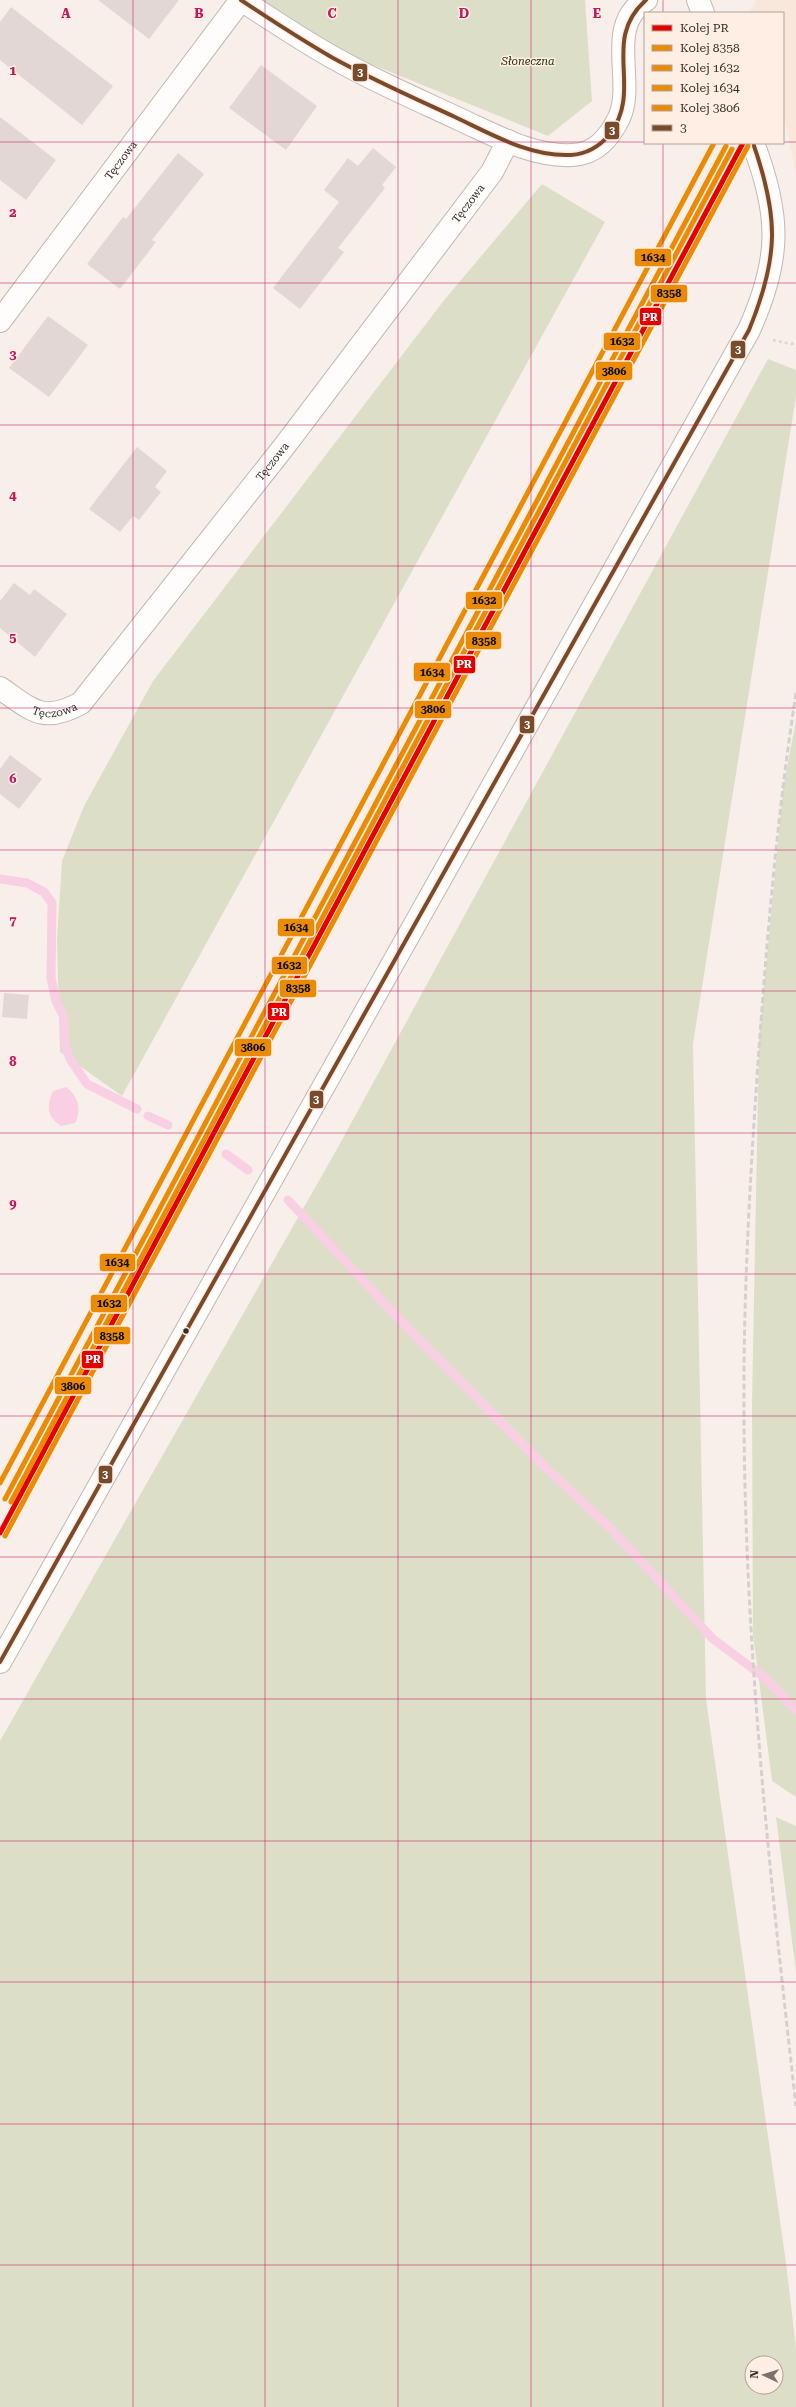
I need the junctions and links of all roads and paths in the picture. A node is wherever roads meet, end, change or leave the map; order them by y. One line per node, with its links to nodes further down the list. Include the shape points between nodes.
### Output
1 (241, 0): 5 (street, via 316,48 385,85); 7 (street, Tęczowa)
2 (646, 0): 5 (street, via 630,15 623,35 625,89 621,112 613,130 597,148 573,155 554,154)
3 (698, 0): 4 (street)
4 (703, 12)
5 (508, 141): 8 (street, Tęczowa, via 492,172 297,429 81,703 62,713 36,712)
6 (753, 144): 9 (street, via 768,189 775,227 775,244 764,298 750,330)
7 (0, 322)
8 (0, 688)
9 (0, 1662)

